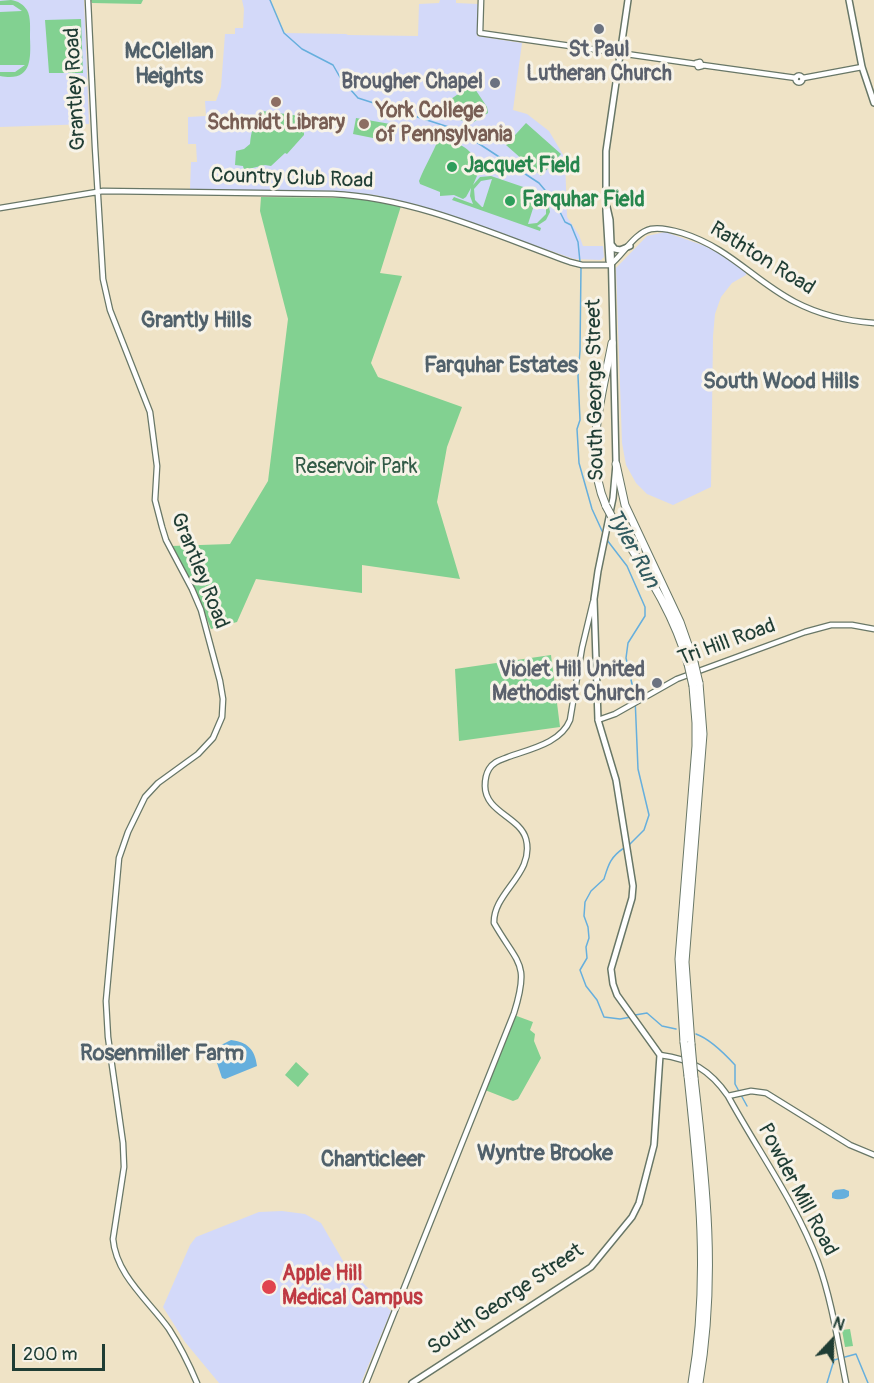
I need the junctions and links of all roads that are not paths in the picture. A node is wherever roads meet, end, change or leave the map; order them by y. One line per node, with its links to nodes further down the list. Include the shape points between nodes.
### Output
1 (88, 0): 8 (street, Grantley Road)
2 (481, 0): 5 (street, via 480,33)
3 (628, 0): 5 (main road, South George Street)
4 (849, 0): 6 (main road)
5 (620, 53): 6 (street, via 796,78); 9 (main road, South George Street, via 606,152)
6 (862, 67): 7 (main road)
7 (874, 103)
8 (97, 192): 10 (street, Country Club Road); 13 (street, Country Club Road, via 368,197 425,211 580,265); 25 (street, Grantley Road, via 110,310 150,412 159,518 201,610 223,699 222,717 213,738 152,789 123,842 106,1001 124,1167 114,1251 125,1273 178,1342)
9 (607, 207): 11 (main road, South George Street); 13 (main road, South George Street)
10 (0, 208)
11 (611, 243): 12 (main road, via 617,250); 13 (main road, South George Street)
12 (630, 246): 13 (street, Rathton Road); 14 (street, Rathton Road, via 650,229 676,231 724,252 795,302 839,319)
13 (610, 265): 15 (main road, South George Street)
14 (874, 323)
15 (612, 343): 16 (main road, South George Street); 19 (highway, bridge, via 594,449 598,484 613,519 666,605)
16 (615, 464): 17 (main road, South George Street, via 613,498); 19 (highway, via 628,513 677,614)
17 (594, 599): 20 (main road, South George Street); 26 (street, via 566,728 555,738 496,761 488,770 488,800 526,838 527,860 494,918 522,972 521,989)
18 (874, 629): 20 (street, Tri Hill Road, via 831,625 805,632 677,679)
19 (691, 663): 22 (highway, bridge, via 703,734 685,962)
20 (598, 720): 21 (main road, South George Street, via 616,780 633,878 633,892 611,969 614,989)
21 (660, 1055): 23 (street, Powder Mill Road, via 694,1064); 27 (main road, South George Street, via 654,1145 639,1203 626,1225 591,1267)
22 (691, 1077): 28 (highway, via 703,1258); 29 (highway, via 709,1231 707,1308)
23 (728, 1096): 24 (street, via 760,1091); 30 (street, Powder Mill Road, via 811,1245 826,1286)
24 (874, 1155)
25 (197, 1383)
26 (366, 1383)
27 (412, 1383)
28 (692, 1383)
29 (699, 1383)
30 (846, 1383)

